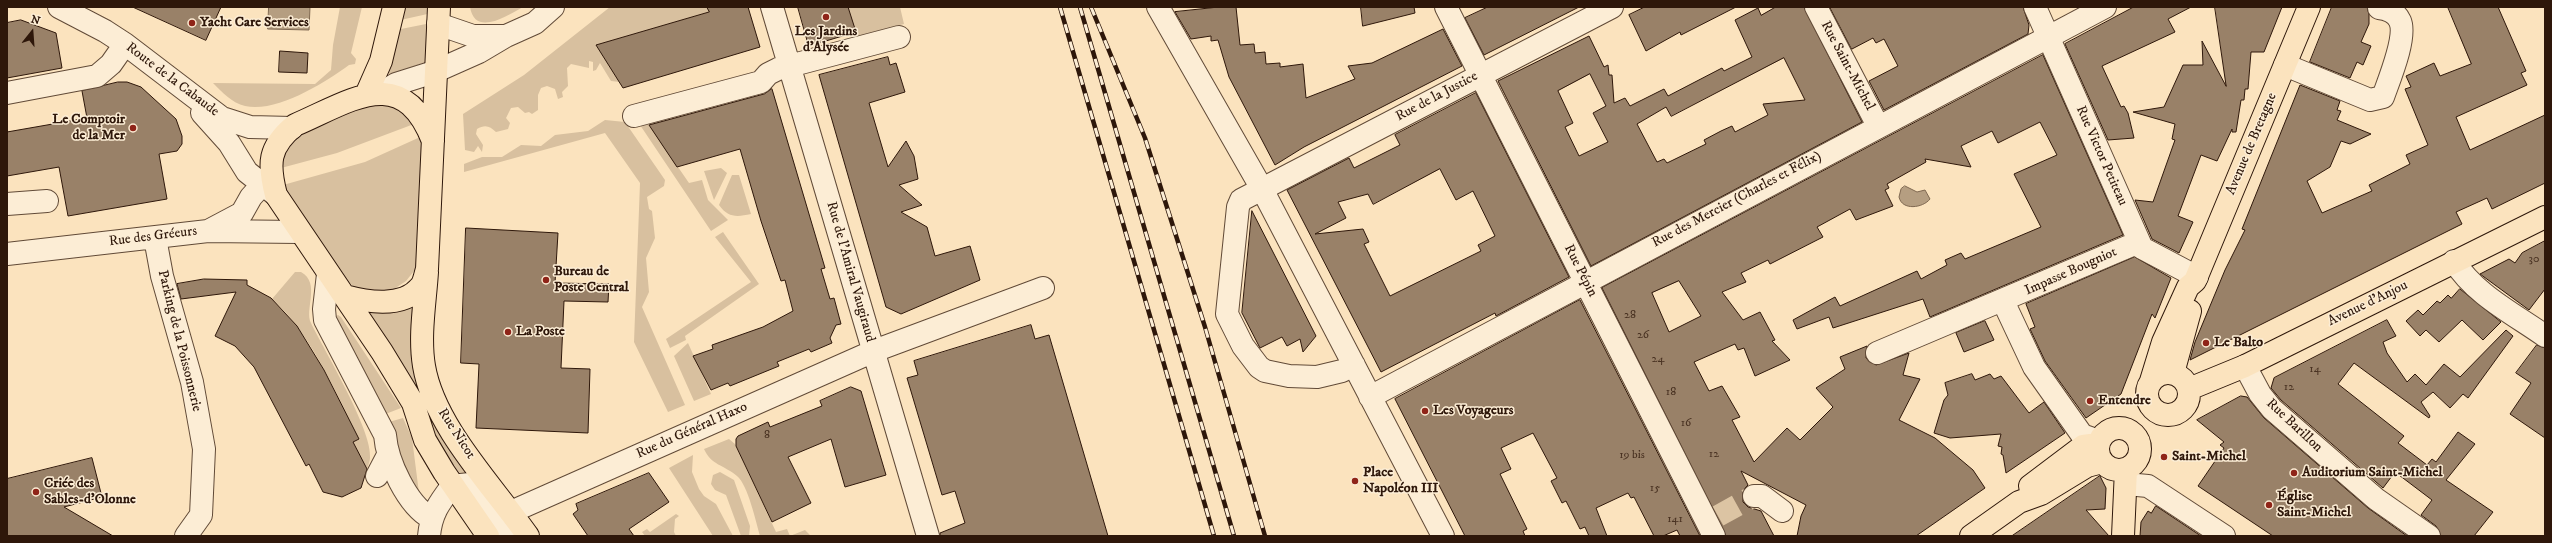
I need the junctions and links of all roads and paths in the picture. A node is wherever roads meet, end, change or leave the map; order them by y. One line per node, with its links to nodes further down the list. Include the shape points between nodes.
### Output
1 (59, 7): 17 (street, Route de la Cabaude)
2 (394, 7): 24 (main road)
3 (553, 7): 14 (street, via 535,22)
4 (772, 7): 18 (street, Rue de l'Amiral Vaugiraud)
5 (1158, 7): 30 (street)
6 (1446, 7): 21 (street, Rue Pépin)
7 (1612, 7): 21 (street, Rue de la Justice)
8 (1816, 7): 26 (street, Rue Saint-Michel)
9 (2035, 7): 16 (street, Rue Victor Petiteau)
10 (2105, 7): 16 (street, Rue des Mercier (Charles et Félix))
11 (2309, 7): 19 (main road, Avenue de Bretagne)
12 (2379, 8): 19 (street, via 2390,10 2400,21 2401,36 2383,97 2370,100)
13 (438, 16): 14 (street, via 473,36); 20 (main road, Rue Nicot)
14 (506, 36): 20 (street, via 479,52)
15 (899, 37): 18 (street)
16 (2048, 37): 26 (street, Rue des Mercier (Charles et Félix)); 37 (street, Rue Victor Petiteau)
17 (125, 44): 22 (street, Route de la Cabaude); 23 (street, via 111,64 97,76)
18 (790, 65): 25 (street, via 768,74 761,82); 48 (street, Rue de l'Amiral Vaugiraud)
19 (2285, 65): 42 (main road, Avenue de Bretagne)
20 (434, 72): 24 (street); 28 (main road, Rue Nicot)
21 (1480, 74): 30 (street, Rue de la Justice); 43 (street, Rue Pépin)
22 (185, 92): 27 (street, Route de la Cabaude, via 233,123 250,127); 29 (street, via 229,143 247,172)
23 (7, 93)
24 (374, 94): 27 (main road); 28 (main road, via 398,97 411,104 422,118)
25 (634, 116)
26 (1878, 126): 43 (street, Rue des Mercier (Charles et Félix))
27 (292, 128): 29 (main road, via 278,141 273,152)
28 (433, 141): 40 (main road, Rue Nicot)
29 (270, 185): 34 (street, via 251,197 242,214); 35 (main road, Rue Nicot)
30 (1262, 189): 50 (street); 50 (street, Rue de la Justice, via 1241,200 1238,207 1227,314 1243,346 1265,371 1289,376 1317,377 1342,371)
31 (47, 201): 32 (street)
32 (7, 204)
33 (2545, 217): 39 (main road, Avenue d'Anjou)
34 (208, 231): 35 (street, Rue des Gréeurs); 36 (street, Rue des Gréeurs)
35 (299, 232): 41 (main road, Rue Nicot)
36 (155, 238): 38 (street, Rue des Gréeurs); 68 (street, Parking de la Poissonnerie, via 170,275 204,450 201,515)
37 (2139, 242): 42 (street, Rue Victor Petiteau, via 2146,251); 46 (street, Impasse Bougniot)
38 (7, 254)
39 (2454, 261): 47 (street, via 2467,277 2491,298); 51 (main road, Avenue d'Anjou)
40 (427, 269): 45 (main road, via 420,287 407,297 368,302); 64 (main road, Rue Nicot, via 422,348 432,393 444,421)
41 (328, 274): 45 (main road, Rue Nicot); 58 (street, via 325,320 385,435)
42 (2196, 279): 52 (main road, Avenue de Bretagne, via 2197,290 2178,348); 55 (main road, Avenue de Bretagne, via 2188,287 2163,342)
43 (1585, 281): 54 (street, Rue des Mercier (Charles et Félix)); 65 (street, Rue Pépin)
44 (1043, 288): 48 (street, Rue du Général Haxo)
45 (345, 296): 61 (main road, Rue Nicot, via 413,403 425,440)
46 (2003, 301): 49 (street, Impasse Bougniot); 57 (street, via 2034,367 2082,435)
47 (2545, 336)
48 (874, 351): 64 (street, Rue du Général Haxo); 72 (street, Rue de l'Amiral Vaugiraud)
49 (1878, 353)
50 (1354, 365): 54 (street)
51 (2245, 366): 53 (main road, Avenue d'Anjou); 76 (street, Rue Barillon, via 2260,394 2277,413 2376,499)
52 (2173, 373): 53 (main road, via 2184,380); 55 (main road, via 2161,374)
53 (2189, 389): 55 (main road, via 2189,399 2184,409 2174,415)
54 (1370, 396): 73 (street)
55 (2153, 398): 56 (main road)
56 (2129, 434): 57 (main road, via 2106,433); 60 (main road, via 2139,455)
57 (2100, 449): 60 (main road, via 2113,470); 74 (main road, via 2087,466 2041,494 2019,502)
58 (388, 455): 59 (street); 66 (street, via 411,499)
59 (377, 476)
60 (2126, 476): 67 (main road); 75 (street, via 2148,486)
61 (452, 486): 66 (street, via 435,507); 69 (main road, Rue Nicot); 70 (street, via 470,484 478,489)
62 (1754, 496): 63 (street, via 1762,496)
63 (1782, 511)
64 (511, 512): 71 (main road, Rue Nicot)
65 (1713, 524)
66 (430, 527)
67 (2121, 532)
68 (186, 536)
69 (488, 536)
70 (515, 536)
71 (528, 536)
72 (928, 536)
73 (1443, 536)
74 (1971, 536)
75 (2224, 536)
76 (2429, 536)

